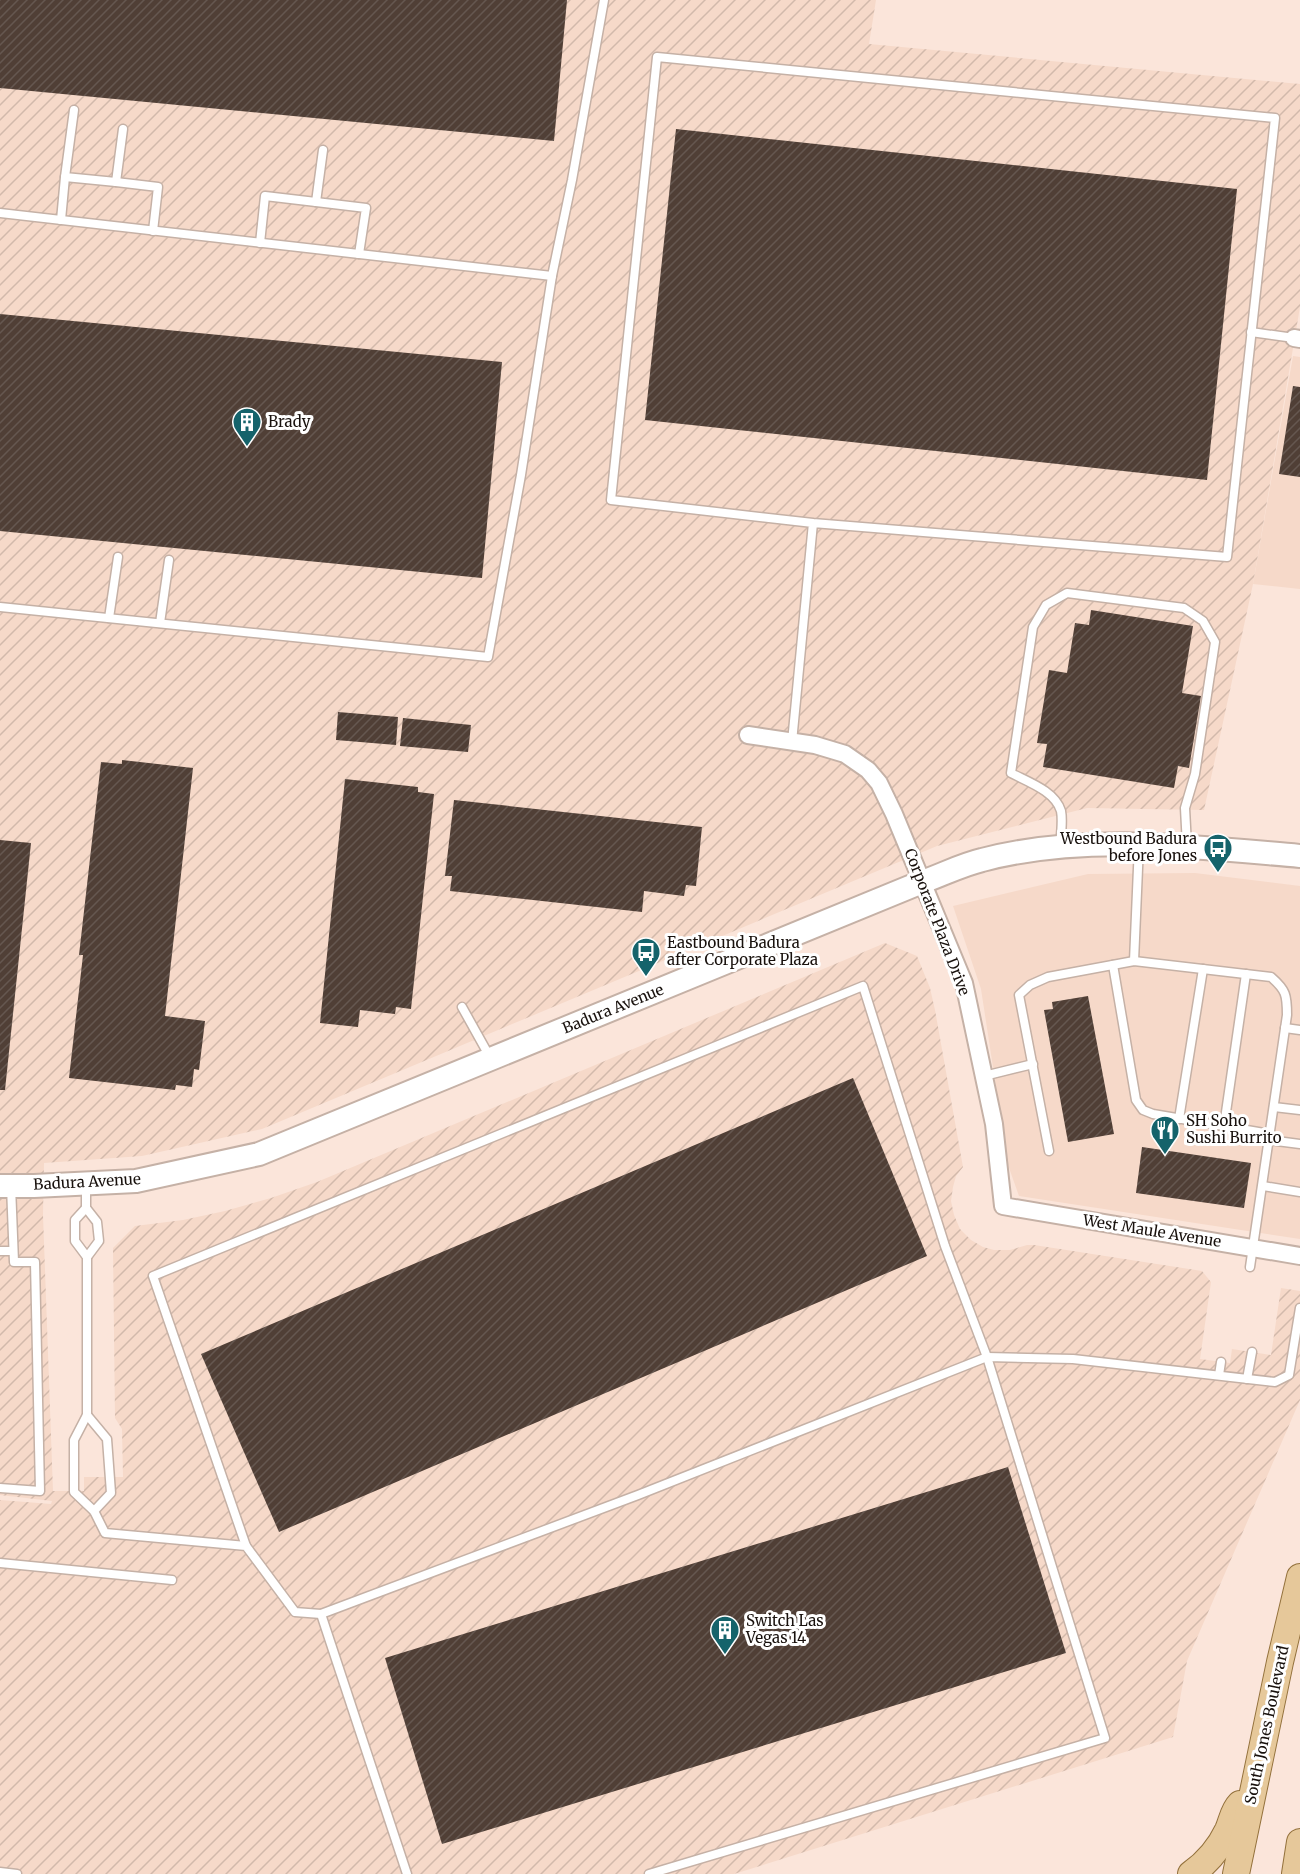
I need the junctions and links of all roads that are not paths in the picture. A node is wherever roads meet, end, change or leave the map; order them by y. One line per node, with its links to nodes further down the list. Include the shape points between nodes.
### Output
1 (604, 0): 13 (lane)
2 (74, 110): 5 (lane)
3 (123, 129): 6 (lane)
4 (323, 150): 7 (lane)
5 (65, 177): 6 (lane); 9 (lane)
6 (116, 183): 10 (lane, via 158,187)
7 (316, 202): 11 (lane, via 265,196); 12 (lane, via 366,208)
8 (0, 213): 9 (lane)
9 (61, 220): 10 (lane)
10 (153, 231): 11 (lane)
11 (260, 243): 12 (lane)
12 (359, 254): 13 (lane)
13 (552, 276): 21 (lane, via 488,657)
14 (1251, 332): 15 (lane); 16 (lane, via 1227,557); 16 (lane, via 1275,118 657,57 611,500)
15 (1297, 338)
16 (813, 523): 23 (lane)
17 (118, 557): 20 (lane)
18 (169, 560): 21 (lane)
19 (0, 607): 20 (lane)
20 (109, 618): 21 (lane)
21 (160, 623)
22 (748, 735): 23 (street, Corporate Plaza Drive)
23 (792, 742): 28 (street, Corporate Plaza Drive, via 845,754 868,770 894,814)
24 (1138, 844): 25 (main road, Badura Avenue); 26 (main road, Badura Avenue); 29 (lane)
25 (1060, 847): 26 (lane, via 1061,812 1055,800 1011,773 1033,627 1046,605 1067,593 1184,608 1203,621 1215,642 1195,774 1185,808); 28 (main road, Badura Avenue, via 981,860)
26 (1187, 847): 27 (main road, Badura Avenue)
27 (1300, 856)
28 (922, 882): 36 (main road, Badura Avenue); 38 (street, Corporate Plaza Drive, via 964,983)
29 (1134, 961): 30 (lane); 31 (lane)
30 (1113, 965): 37 (lane, via 1048,977 1019,994); 41 (lane, via 1136,1100 1143,1110)
31 (1203, 969): 32 (lane); 41 (lane)
32 (1246, 974): 34 (lane, via 1271,977 1287,995); 42 (lane)
33 (462, 1007): 36 (lane)
34 (1285, 1028): 35 (lane); 39 (lane)
35 (1300, 1030)
36 (491, 1059): 46 (main road, Badura Avenue, via 259,1154 136,1181)
37 (1033, 1064): 38 (lane); 45 (lane)
38 (984, 1076): 50 (street, Corporate Plaza Drive)
39 (1274, 1107): 40 (lane); 43 (lane)
40 (1300, 1110)
41 (1179, 1119): 42 (lane)
42 (1224, 1126): 43 (lane)
43 (1270, 1137): 44 (lane); 48 (lane)
44 (1300, 1144)
45 (1049, 1151)
46 (86, 1183): 47 (main road, Badura Avenue); 51 (lane)
47 (5, 1186): 54 (lane)
48 (1263, 1186): 49 (lane); 52 (lane)
49 (1300, 1192)
50 (1003, 1206): 52 (street, West Maule Avenue)
51 (86, 1208): 56 (lane, via 97,1222 99,1241); 56 (lane, via 75,1220 75,1241)
52 (1254, 1248): 55 (street, West Maule Avenue); 57 (lane)
53 (0, 1251): 54 (lane)
54 (14, 1251): 65 (lane, via 14,1262 35,1262 40,1491)
55 (1300, 1256)
56 (87, 1257): 64 (lane)
57 (1250, 1267)
58 (1300, 1308): 63 (lane, via 1289,1374 1275,1382)
59 (1252, 1352): 63 (lane)
60 (987, 1357): 62 (lane, via 1073,1359); 67 (lane, via 945,1246 863,986 153,1276); 71 (lane, via 638,1495); 77 (lane, via 1105,1738)
61 (1221, 1362): 62 (lane)
62 (1219, 1375): 63 (lane)
63 (1247, 1379)
64 (87, 1415): 66 (lane, via 74,1440 74,1492); 66 (lane, via 107,1439 111,1493)
65 (0, 1488)
66 (94, 1511): 67 (lane, via 105,1533)
67 (246, 1545): 71 (lane, via 294,1612)
68 (0, 1563): 70 (lane)
69 (1300, 1577): 72 (main road, South Jones Boulevard)
70 (172, 1580)
71 (321, 1614): 76 (lane)
72 (1253, 1792): 78 (main road, via 1236,1809 1217,1851); 79 (main road, South Jones Boulevard)
73 (1300, 1842): 80 (main road)
74 (0, 1872): 75 (lane)
75 (17, 1874)
76 (407, 1874)
77 (649, 1874)
78 (1191, 1874)
79 (1236, 1874)
80 (1294, 1874)

